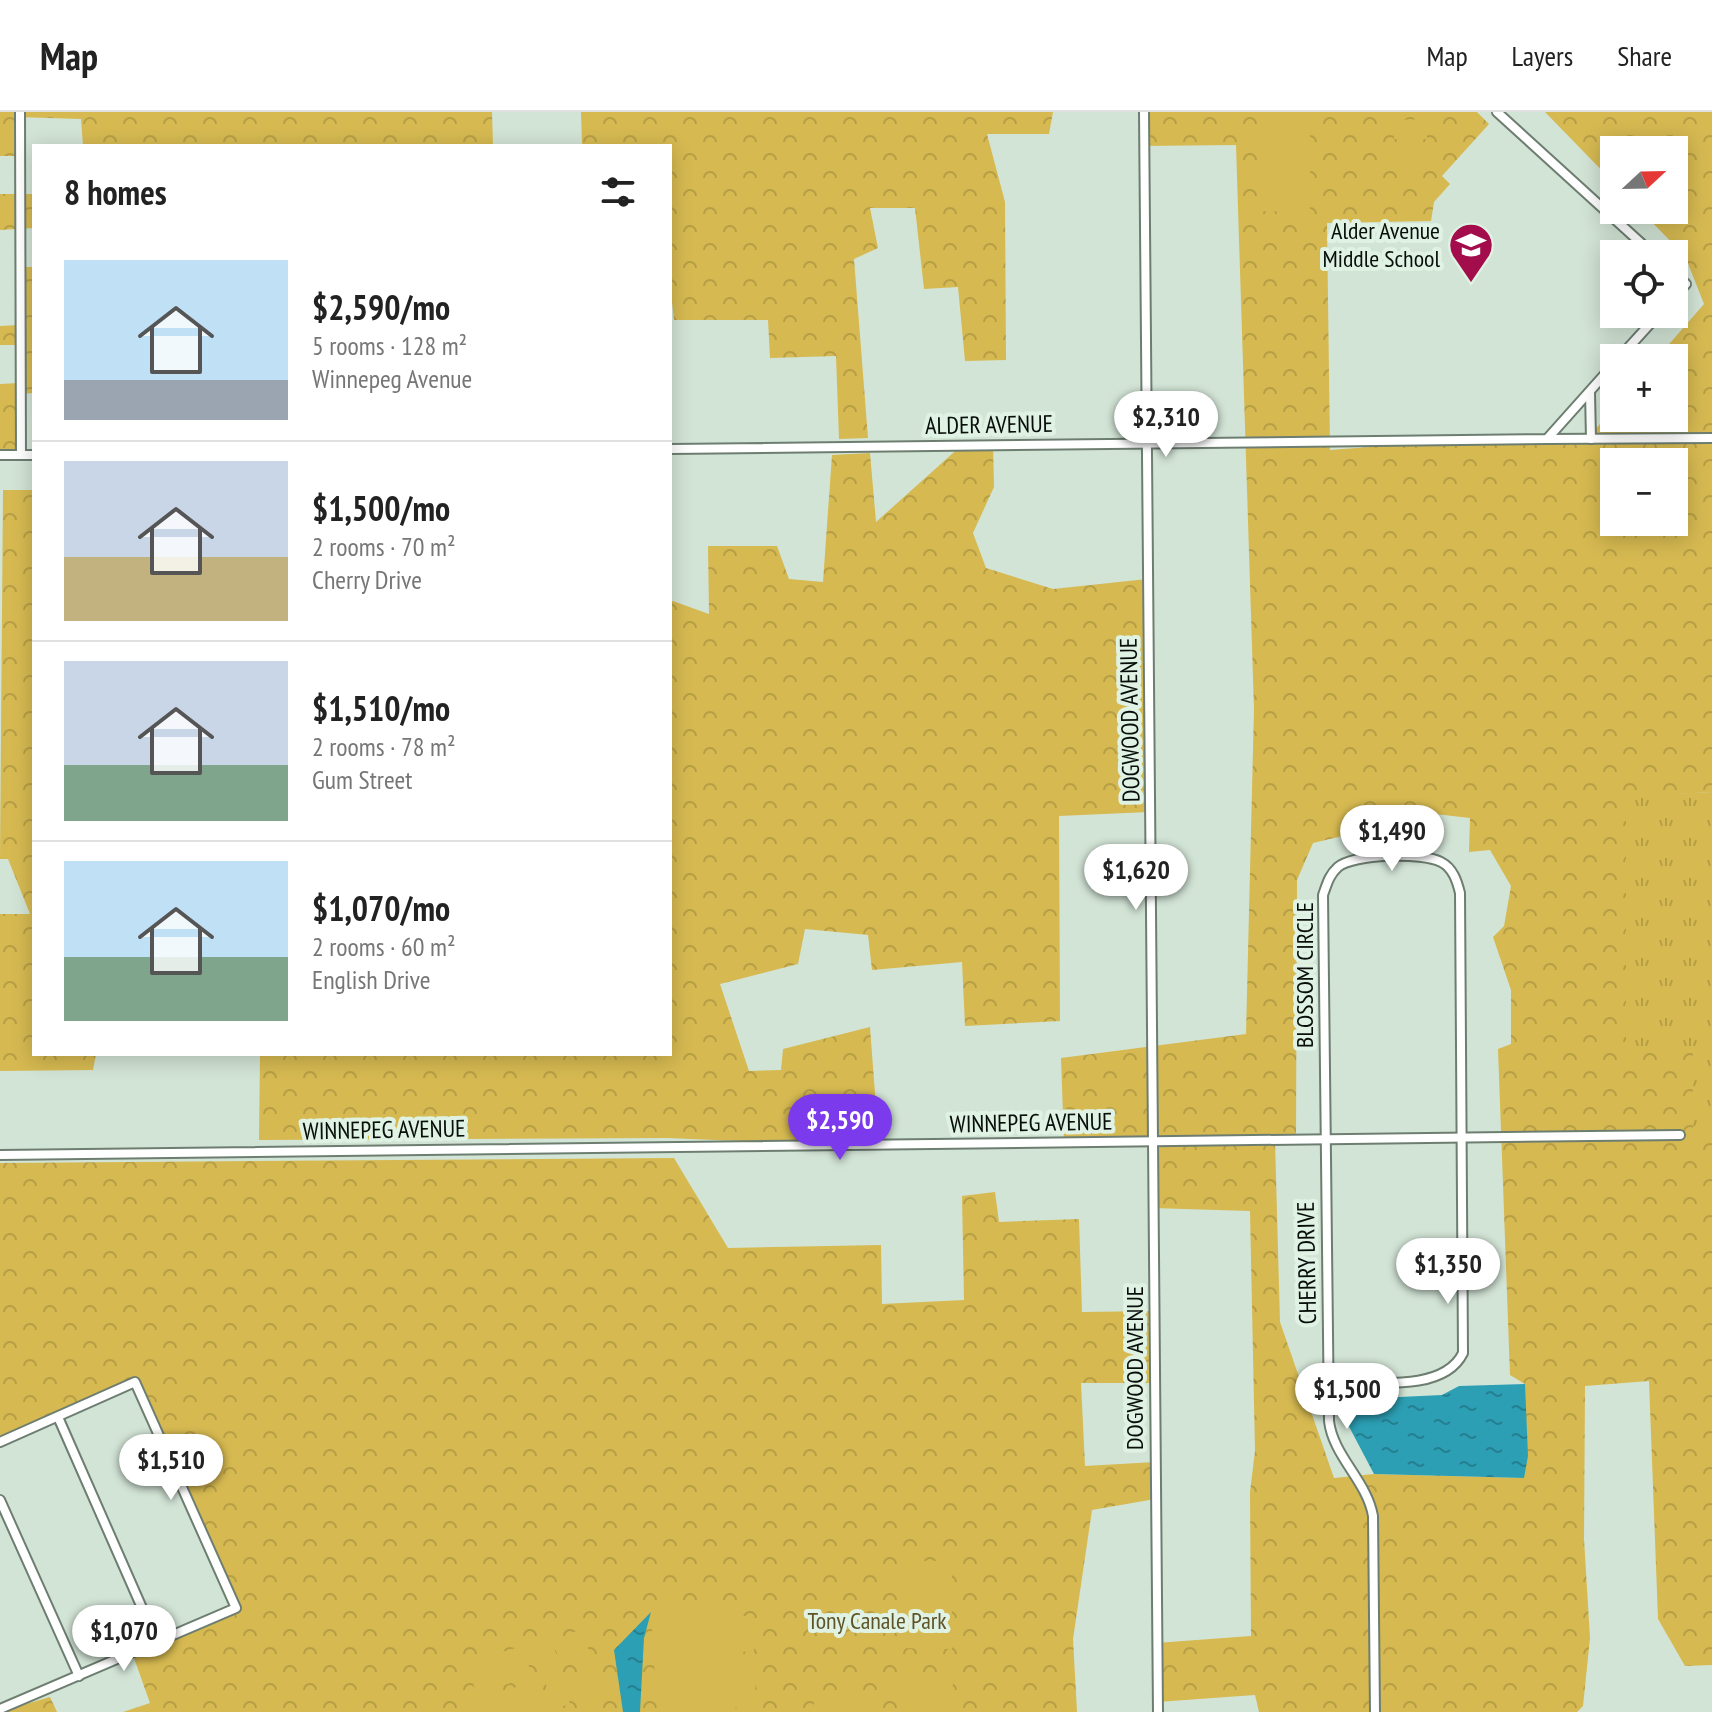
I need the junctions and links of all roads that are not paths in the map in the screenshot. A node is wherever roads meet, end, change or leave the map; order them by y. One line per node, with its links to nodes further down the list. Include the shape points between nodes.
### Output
1 (20, 112): 15 (street)
2 (1144, 112): 12 (street, DOGWOOD AVENUE)
3 (1497, 112): 4 (street)
4 (1638, 240)
5 (1646, 328): 6 (street)
6 (1632, 344)
7 (1600, 380): 8 (street)
8 (1590, 391): 10 (street); 11 (street)
9 (1712, 438): 11 (street, ALDER AVENUE)
10 (1547, 439): 11 (street, ALDER AVENUE); 12 (street, ALDER AVENUE)
11 (1591, 439)
12 (1147, 443): 13 (street, ALDER AVENUE); 20 (street, DOGWOOD AVENUE)
13 (672, 449)
14 (0, 455): 15 (street)
15 (21, 455): 16 (street)
16 (32, 455)
17 (1680, 1135): 18 (street, WINNEPEG AVENUE)
18 (1462, 1137): 19 (street, WINNEPEG AVENUE); 19 (street, BLOSSOM CIRCLE, via 1458,883 1439,860 1363,857 1339,866 1323,895); 22 (street, BLOSSOM CIRCLE, via 1464,1341 1458,1363 1429,1380)
19 (1326, 1139): 20 (street, WINNEPEG AVENUE); 22 (street, CHERRY DRIVE)
20 (1154, 1141): 21 (street, WINNEPEG AVENUE); 29 (street, DOGWOOD AVENUE)
21 (0, 1155)
22 (1328, 1382): 30 (street, CHERRY DRIVE, via 1330,1431 1373,1516)
23 (58, 1417): 24 (street); 26 (street); 26 (street, via 135,1382 236,1608)
24 (0, 1442)
25 (0, 1500): 27 (street)
26 (157, 1642): 27 (street)
27 (79, 1676): 28 (street)
28 (0, 1709)
29 (1158, 1712)
30 (1375, 1712)

